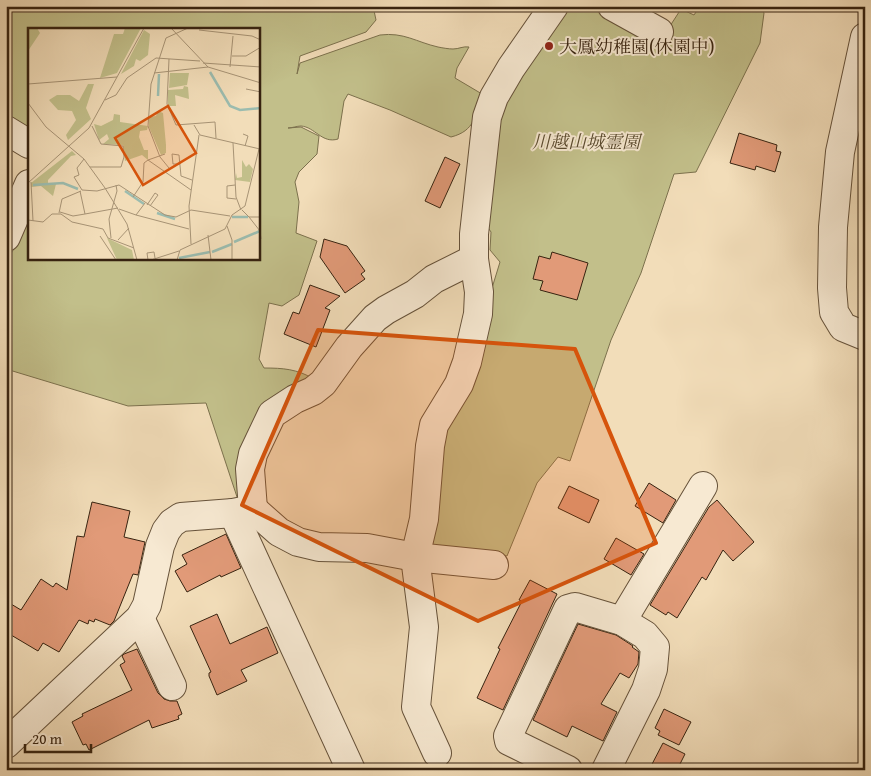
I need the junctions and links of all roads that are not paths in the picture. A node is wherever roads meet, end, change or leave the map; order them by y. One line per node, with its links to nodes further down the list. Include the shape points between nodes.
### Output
1 (554, 6): 9 (street, via 511,68 494,97 487,117)
2 (612, 6): 3 (street)
3 (659, 32)
4 (865, 36): 10 (street, via 840,152 832,253 834,312 843,327)
5 (6, 130): 6 (street)
6 (28, 143)
7 (28, 186): 8 (street)
8 (6, 237)
9 (474, 259): 12 (street, via 434,279 375,318 323,383 272,414 256,447); 13 (street, via 480,292 478,314 459,384 434,425 424,519)
10 (865, 336)
11 (703, 486): 16 (street)
12 (243, 511): 13 (street, via 298,542 319,547 367,548); 15 (street, via 181,517 172,523 160,546 147,605); 20 (street)
13 (415, 557): 14 (street); 19 (street, via 424,628 416,707)
14 (494, 565)
15 (140, 618): 17 (street); 18 (street)
16 (622, 621): 21 (street, via 575,607 568,609 508,736 509,741); 22 (street, via 645,635 655,647 653,669 633,718)
17 (172, 686)
18 (6, 744)
19 (437, 753)
20 (352, 770)
21 (568, 770)
22 (606, 770)

